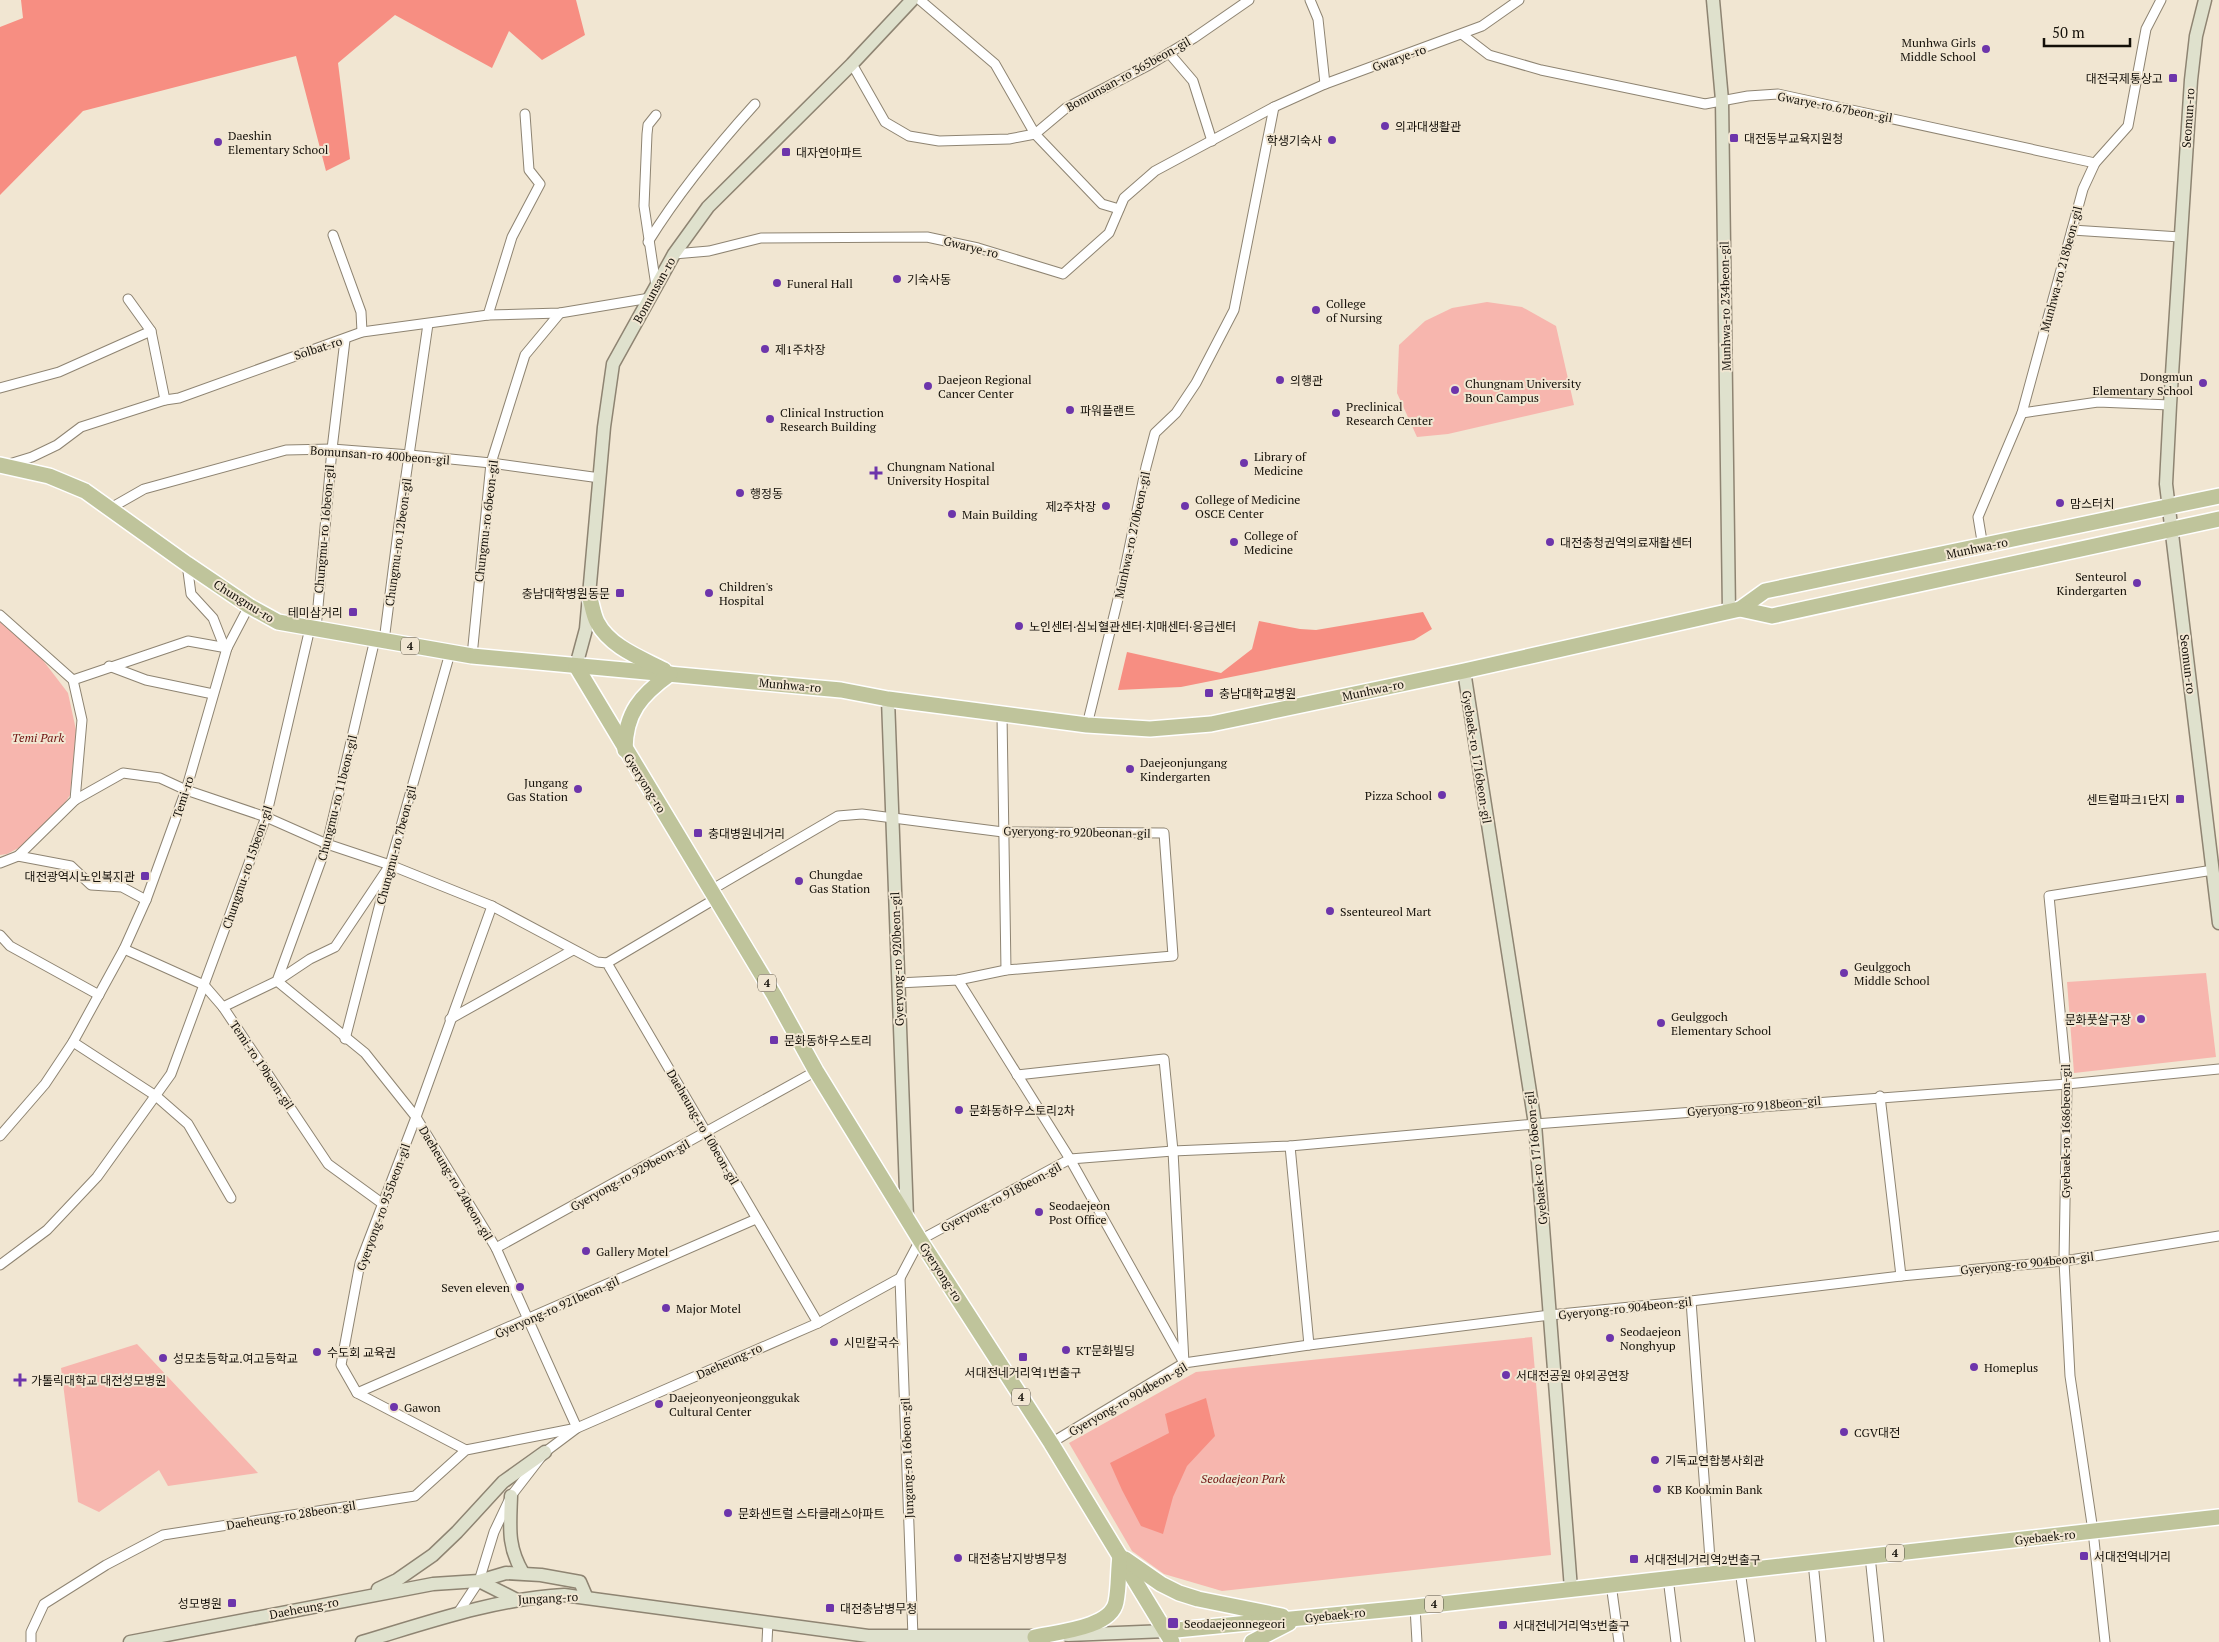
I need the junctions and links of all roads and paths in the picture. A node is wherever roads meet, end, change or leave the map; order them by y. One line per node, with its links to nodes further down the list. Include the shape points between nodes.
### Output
1 (912, 0): 11 (main road, Bomunsan-ro)
2 (920, 0): 18 (street, via 994,64)
3 (1249, 0): 10 (street, Bomunsan-ro 365beon-gil)
4 (1310, 0): 12 (street, via 1318,19)
5 (1519, 0): 9 (street, Gwarye-ro)
6 (1714, 0): 13 (main road, Munhwa-ro 234beon-gil)
7 (2161, 0): 20 (street, Munhwa-ro 218beon-gil, via 2146,29 2128,126)
8 (2205, 0): 24 (main road, Seomun-ro, via 2196,36 2191,80)
9 (1463, 35): 12 (street, Gwarye-ro); 13 (street, Gwarye-ro 67beon-gil, via 1489,55 1541,70 1705,104)
10 (1169, 53): 18 (street, Bomunsan-ro 365beon-gil, via 1066,108); 19 (street, via 1193,81)
11 (852, 64): 18 (street, Bomunsan-ro 365beon-gil, via 885,122 909,136 939,141 1009,139); 26 (main road, Bomunsan-ro, via 708,207)
12 (1325, 84): 15 (street, Gwarye-ro)
13 (1722, 100): 20 (street, Gwarye-ro 67beon-gil, via 1778,94); 53 (main road, Munhwa-ro 234beon-gil)
14 (755, 104): 25 (street, via 671,205)
15 (1274, 107): 19 (street, Gwarye-ro); 68 (street, Munhwa-ro 270beon-gil, via 1234,310 1196,383 1176,413 1155,433)
16 (525, 114): 30 (street, via 529,170 540,184 512,237)
17 (656, 115): 25 (street, via 648,125 647,134 644,206)
18 (1035, 134): 21 (street, via 1102,204)
19 (1212, 141): 21 (street, Gwarye-ro, via 1155,171 1124,198)
20 (2095, 163): 22 (street, Munhwa-ro 218beon-gil, via 2083,189)
21 (1119, 209): 26 (street, Gwarye-ro, via 1110,233 1063,274 927,236 761,238 708,251)
22 (2072, 230): 24 (street); 38 (street, Munhwa-ro 218beon-gil)
23 (333, 235): 33 (street, via 361,312)
24 (2180, 237): 37 (main road, Seomun-ro)
25 (648, 242): 27 (street)
26 (674, 254): 27 (main road, Bomunsan-ro)
27 (653, 292): 29 (street, Solbat-ro); 43 (main road, Bomunsan-ro, via 613,364)
28 (128, 299): 32 (street)
29 (560, 313): 30 (street, Solbat-ro); 41 (street, Chungmu-ro 6beon-gil, via 525,355)
30 (488, 315): 31 (street, Solbat-ro)
31 (428, 324): 33 (street, Solbat-ro); 40 (street, Chungmu-ro 12beon-gil)
32 (150, 331): 35 (street, via 60,372); 36 (street)
33 (362, 332): 34 (street, Solbat-ro)
34 (344, 340): 36 (street, Solbat-ro, via 179,398); 39 (street, Chungmu-ro 16beon-gil)
35 (0, 388)
36 (165, 400): 42 (street, Solbat-ro, via 81,427 57,445)
37 (2170, 405): 38 (street, via 2098,402); 45 (main road, Seomun-ro)
38 (2022, 413): 49 (street, Munhwa-ro 218beon-gil, via 1978,517)
39 (332, 449): 40 (street, Bomunsan-ro 400beon-gil); 46 (street, Bomunsan-ro 400beon-gil, via 286,450 144,490); 55 (street, Chungmu-ro 16beon-gil)
40 (410, 455): 41 (street, Bomunsan-ro 400beon-gil); 56 (street, Chungmu-ro 12beon-gil)
41 (491, 463): 43 (street, Bomunsan-ro 400beon-gil); 59 (street, Chungmu-ro 6beon-gil)
42 (2, 466): 46 (main road, Chungmu-ro / 4, via 49,476 85,491)
43 (600, 478): 51 (main road, Bomunsan-ro)
44 (2219, 496): 45 (main road, Munhwa-ro)
45 (2168, 507): 48 (main road, Seomun-ro); 49 (main road, Munhwa-ro)
46 (109, 509): 50 (main road, Chungmu-ro / 4)
47 (2219, 519): 48 (main road, Munhwa-ro)
48 (2170, 529): 53 (main road, Munhwa-ro, via 1772,616); 79 (main road, Seomun-ro)
49 (1983, 547): 53 (main road, Munhwa-ro, via 1765,591)
50 (187, 564): 52 (main road, Chungmu-ro / 4); 57 (street, via 191,594 213,618)
51 (589, 596): 61 (main road, Bomunsan-ro, via 586,629); 63 (main road, via 597,622 611,639)
52 (249, 606): 55 (main road, Chungmu-ro / 4, via 278,622); 57 (street, Temi-ro)
53 (1735, 611): 62 (main road, Munhwa-ro)
54 (0, 616): 64 (street)
55 (313, 629): 56 (main road, Chungmu-ro / 4); 72 (street, Chungmu-ro 15beon-gil)
56 (380, 640): 58 (main road, Chungmu-ro / 4); 75 (street, Chungmu-ro 11beon-gil)
57 (227, 648): 60 (street, via 188,641); 65 (street, Temi-ro)
58 (450, 653): 59 (main road, Chungmu-ro / 4); 78 (street, Chungmu-ro 7beon-gil)
59 (472, 656): 61 (main road, Chungmu-ro / 4)
60 (109, 666): 64 (street); 65 (street, via 146,680)
61 (576, 666): 63 (main road, Munhwa-ro); 69 (main road, Gyeryong-ro / 4)
62 (1464, 671): 68 (main road, Munhwa-ro, via 1211,724 1150,728); 105 (main road, Gyebaek-ro 1716beon-gil)
63 (670, 674): 66 (main road, Munhwa-ro, via 841,690); 69 (main road, via 638,702 629,717)
64 (73, 680): 71 (street, via 82,720)
65 (213, 694): 70 (street, Temi-ro)
66 (888, 699): 67 (main road, Munhwa-ro); 73 (main road, Gyeryong-ro 920beon-gil)
67 (1002, 716): 68 (main road, Munhwa-ro); 74 (street)
68 (1087, 725)
69 (624, 750): 80 (main road, Gyeryong-ro / 4)
70 (186, 790): 71 (street, via 160,778 123,773); 72 (street); 81 (street, Temi-ro)
71 (75, 800): 76 (street)
72 (266, 817): 75 (street); 92 (street, Chungmu-ro 15beon-gil)
73 (891, 819): 74 (street, Gyeryong-ro 920beonan-gil); 80 (street, Gyeryong-ro 920beonan-gil, via 862,814 838,816); 91 (main road, Gyeryong-ro 920beon-gil)
74 (1003, 832): 88 (street); 88 (street, Gyeryong-ro 920beonan-gil, via 1164,833 1172,956)
75 (327, 844): 78 (street); 90 (street, Chungmu-ro 11beon-gil)
76 (18, 856): 77 (street); 81 (street, via 71,866 91,885 122,887)
77 (0, 863)
78 (390, 865): 82 (street); 90 (street, via 335,947); 96 (street, Chungmu-ro 7beon-gil)
79 (2213, 870): 83 (main road, Seomun-ro); 101 (street, Gyebaek-ro 1686beon-gil, via 2049,896)
80 (713, 895): 87 (street); 99 (main road, Gyeryong-ro / 4)
81 (146, 900): 85 (street, Temi-ro)
82 (492, 906): 86 (street); 95 (street, Gyeryong-ro 955beon-gil)
83 (2219, 923)
84 (0, 935): 93 (street, via 10,946)
85 (124, 949): 92 (street, Temi-ro 19beon-gil); 93 (street, Temi-ro)
86 (573, 950): 87 (street, via 597,962); 95 (street)
87 (607, 963): 106 (street, Daeheung-ro 10beon-gil)
88 (1006, 970): 89 (street, Gyeryong-ro 920beonan-gil)
89 (958, 980): 91 (street, Gyeryong-ro 920beonan-gil); 100 (street)
90 (276, 981): 94 (street); 96 (street, Daeheung-ro 24beon-gil)
91 (898, 983): 113 (main road, Gyeryong-ro 920beon-gil)
92 (204, 985): 94 (street, Temi-ro 19beon-gil); 102 (street, Chungmu-ro 15beon-gil, via 170,1074)
93 (99, 995): 97 (street, Temi-ro)
94 (223, 1007): 112 (street, Temi-ro 19beon-gil, via 328,1164)
95 (450, 1019): 104 (street, Gyeryong-ro 955beon-gil)
96 (346, 1039): 104 (street, Daeheung-ro 24beon-gil, via 365,1053)
97 (73, 1042): 102 (street); 107 (street, Temi-ro, via 45,1084)
98 (2219, 1069): 101 (street, Gyeryong-ro 918beon-gil)
99 (816, 1071): 106 (street, Gyeryong-ro 929beon-gil); 113 (main road, Gyeryong-ro / 4)
100 (1017, 1075): 109 (street, via 1164,1059); 110 (street)
101 (2067, 1084): 103 (street, Gyeryong-ro 918beon-gil); 118 (street, Gyebaek-ro 1686beon-gil)
102 (156, 1096): 111 (street, via 188,1124); 119 (street, Chungmu-ro 15beon-gil, via 97,1178 47,1230)
103 (1880, 1096): 105 (street, Gyeryong-ro 918beon-gil); 120 (street)
104 (416, 1117): 112 (street, Gyeryong-ro 955beon-gil); 117 (street, Daeheung-ro 24beon-gil)
105 (1535, 1124): 108 (street, Gyeryong-ro 918beon-gil); 123 (main road, Gyebaek-ro 1716beon-gil)
106 (706, 1133): 114 (street, Daeheung-ro 10beon-gil); 117 (street, Gyeryong-ro 929beon-gil)
107 (0, 1136)
108 (1290, 1146): 109 (street, Gyeryong-ro 918beon-gil); 126 (street)
109 (1173, 1151): 110 (street, Gyeryong-ro 918beon-gil); 127 (street)
110 (1070, 1160): 116 (street, Gyeryong-ro 918beon-gil); 127 (street)
111 (231, 1198)
112 (383, 1204): 128 (street, Gyeryong-ro 955beon-gil, via 360,1263 341,1365)
113 (907, 1218): 116 (main road, Gyeryong-ro / 4)
114 (756, 1220): 124 (street, Gyeryong-ro 921beon-gil); 125 (street, Daeheung-ro 10beon-gil)
115 (2219, 1236): 118 (street, Gyeryong-ro 904beon-gil)
116 (920, 1240): 121 (street); 130 (main road, Gyeryong-ro / 4)
117 (496, 1248): 124 (street, Daeheung-ro 24beon-gil)
118 (2064, 1261): 120 (street, Gyeryong-ro 904beon-gil); 135 (street, Gyebaek-ro 1686beon-gil, via 2070,1376)
119 (0, 1265)
120 (1901, 1276): 122 (street, Gyeryong-ro 904beon-gil)
121 (900, 1278): 125 (street, Daeheung-ro); 153 (street, Jungang-ro 16beon-gil)
122 (1690, 1301): 123 (street, Gyeryong-ro 904beon-gil); 141 (street)
123 (1550, 1316): 126 (street, Gyeryong-ro 904beon-gil); 145 (main road, Gyebaek-ro 1716beon-gil)
124 (528, 1319): 128 (street, Gyeryong-ro 921beon-gil); 129 (street, Daeheung-ro 24beon-gil)
125 (818, 1323): 129 (street, Daeheung-ro)
126 (1309, 1345): 127 (street, Gyeryong-ro 904beon-gil)
127 (1184, 1364): 130 (street, Gyeryong-ro 904beon-gil)
128 (357, 1393): 131 (street, Gyeryong-ro 955beon-gil)
129 (577, 1428): 131 (street); 132 (street, Daeheung-ro)
130 (1051, 1443): 136 (main road, Gyeryong-ro / 4)
131 (466, 1450): 157 (street, Daeheung-ro 28beon-gil, via 415,1496 163,1535 106,1565 44,1604 31,1632)
132 (545, 1452): 133 (street, Daeheung-ro); 146 (main road, via 503,1482 433,1555)
133 (511, 1496): 140 (main road, via 509,1538); 143 (street, Daeheung-ro, via 494,1532)
134 (2219, 1517): 135 (main road, Gyebaek-ro / 4)
135 (2093, 1531): 137 (main road, Gyebaek-ro / 4); 169 (street, Gyebaek-ro 1686beon-gil)
136 (1120, 1556): 151 (main road, via 1161,1584 1198,1599); 154 (main road, via 1116,1603 1110,1614 1099,1622); 155 (main road, Gyeryong-ro)
137 (1870, 1556): 138 (main road, Gyebaek-ro / 4); 168 (street)
138 (1813, 1562): 139 (main road, Gyebaek-ro / 4); 167 (street)
139 (1740, 1570): 141 (main road, Gyebaek-ro / 4); 166 (street)
140 (524, 1573): 143 (main road, via 506,1573); 147 (main road, via 580,1582)
141 (1711, 1573): 142 (main road, Gyebaek-ro / 4)
142 (1668, 1578): 144 (main road, Gyebaek-ro / 4); 165 (street)
143 (478, 1581): 146 (main road, Daeheung-ro, via 433,1584); 148 (main road, Daeheung-ro); 150 (street)
144 (1611, 1584): 145 (main road, Gyebaek-ro / 4); 164 (street)
145 (1571, 1588): 149 (main road, Gyebaek-ro / 4)
146 (368, 1595): 158 (main road, Daeheung-ro)
147 (586, 1596): 148 (main road, Jungang-ro); 152 (main road, Jungang-ro)
148 (515, 1599): 150 (main road, Jungang-ro)
149 (1415, 1606): 151 (main road, Gyebaek-ro / 4); 163 (street)
150 (458, 1614): 159 (main road, Jungang-ro)
151 (1297, 1619): 155 (main road, Gyebaek-ro / 4); 162 (main road)
152 (768, 1622): 153 (main road, Jungang-ro, via 868,1636); 160 (street)
153 (914, 1637): 156 (main road, Jungang-ro)
154 (1035, 1637): 155 (main road, Jungang-ro); 156 (main road, Jungang-ro); 161 (main road)
155 (1169, 1637)
156 (932, 1639)
157 (31, 1642)
158 (130, 1642)
159 (362, 1642)
160 (767, 1642)
161 (1061, 1642)
162 (1252, 1642)
163 (1417, 1642)
164 (1619, 1642)
165 (1676, 1642)
166 (1750, 1642)
167 (1821, 1642)
168 (1878, 1642)
169 (2105, 1642)

